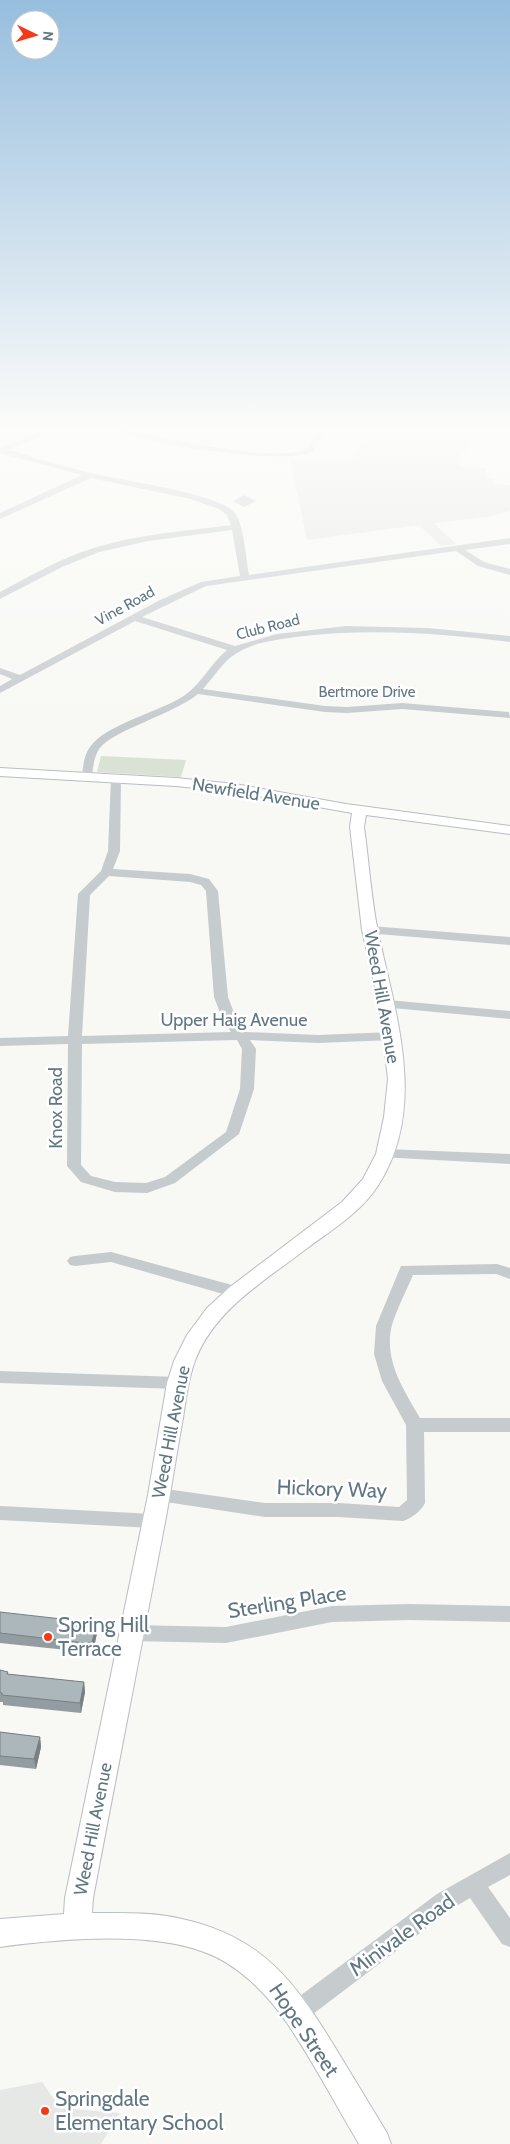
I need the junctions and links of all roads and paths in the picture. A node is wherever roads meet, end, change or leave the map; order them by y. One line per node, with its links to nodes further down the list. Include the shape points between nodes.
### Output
1 (235, 527): 2 (street)
2 (236, 530): 6 (street); 7 (street, via 149,538 95,551)
3 (510, 541): 4 (street, Vine Road)
4 (457, 548): 5 (street, via 479,564); 6 (street, Vine Road)
5 (510, 572)
6 (245, 577): 8 (street, Vine Road, via 193,587)
7 (0, 596)
8 (134, 618): 10 (street); 12 (street, Vine Road)
9 (510, 639): 10 (street, Club Road, via 439,630 356,628 273,638)
10 (234, 649): 14 (street, Club Road)
11 (0, 671): 12 (street)
12 (21, 679): 13 (street, Vine Road)
13 (0, 690)
14 (196, 691): 15 (street, Bertmore Drive, via 325,709 402,706); 17 (street, Club Road, via 184,701 109,736 96,747 89,760)
15 (509, 715)
16 (0, 772): 17 (main road, Newfield Avenue)
17 (87, 776): 18 (main road, Newfield Avenue)
18 (116, 778): 19 (main road, Newfield Avenue, via 234,788); 21 (street, Knox Road, via 114,851)
19 (360, 810): 20 (main road, Newfield Avenue); 22 (main road, Weed Hill Avenue, via 357,827)
20 (510, 830)
21 (106, 872): 26 (street, Knox Road, via 205,882 212,891 221,997 229,1018); 28 (street, Knox Road, via 84,894)
22 (370, 930): 23 (street); 24 (main road, Weed Hill Avenue)
23 (510, 941)
24 (387, 1004): 25 (street); 27 (main road, Weed Hill Avenue)
25 (510, 1015)
26 (242, 1036): 27 (street, Upper Haig Avenue, via 318,1039); 28 (street, Upper Haig Avenue); 28 (street, Knox Road, via 249,1048 247,1090 232,1134 170,1180 147,1188 114,1187 86,1179 74,1166)
27 (392, 1036): 30 (main road, Weed Hill Avenue, via 396,1079)
28 (75, 1039): 29 (street, Upper Haig Avenue)
29 (0, 1042)
30 (386, 1154): 31 (street); 34 (main road, Weed Hill Avenue, via 371,1182 349,1207)
31 (510, 1159)
32 (75, 1261): 34 (street, via 111,1257)
33 (510, 1274): 37 (street, via 497,1269 406,1270 384,1326 382,1354 390,1380)
34 (237, 1292): 36 (main road, Weed Hill Avenue, via 214,1313 194,1340)
35 (0, 1377): 36 (street)
36 (178, 1383): 39 (main road, Weed Hill Avenue)
37 (415, 1424): 38 (street); 39 (street, Hickory Way, via 416,1503 403,1514 265,1510)
38 (510, 1425)
39 (159, 1495): 41 (main road, Weed Hill Avenue)
40 (0, 1513): 41 (street)
41 (154, 1520): 43 (main road, Weed Hill Avenue)
42 (510, 1614): 43 (street, Sterling Place, via 332,1614 226,1635)
43 (131, 1633): 46 (main road, Weed Hill Avenue, via 79,1898)
44 (510, 1863): 45 (street, Minivale Road)
45 (473, 1884): 48 (street); 49 (street, Minivale Road)
46 (77, 1927): 47 (main road, Hope Street); 49 (main road, Hope Street, via 172,1929 216,1942 261,1970)
47 (0, 1933)
48 (510, 1936)
49 (297, 2012): 50 (main road, Hope Street)
50 (376, 2144)

